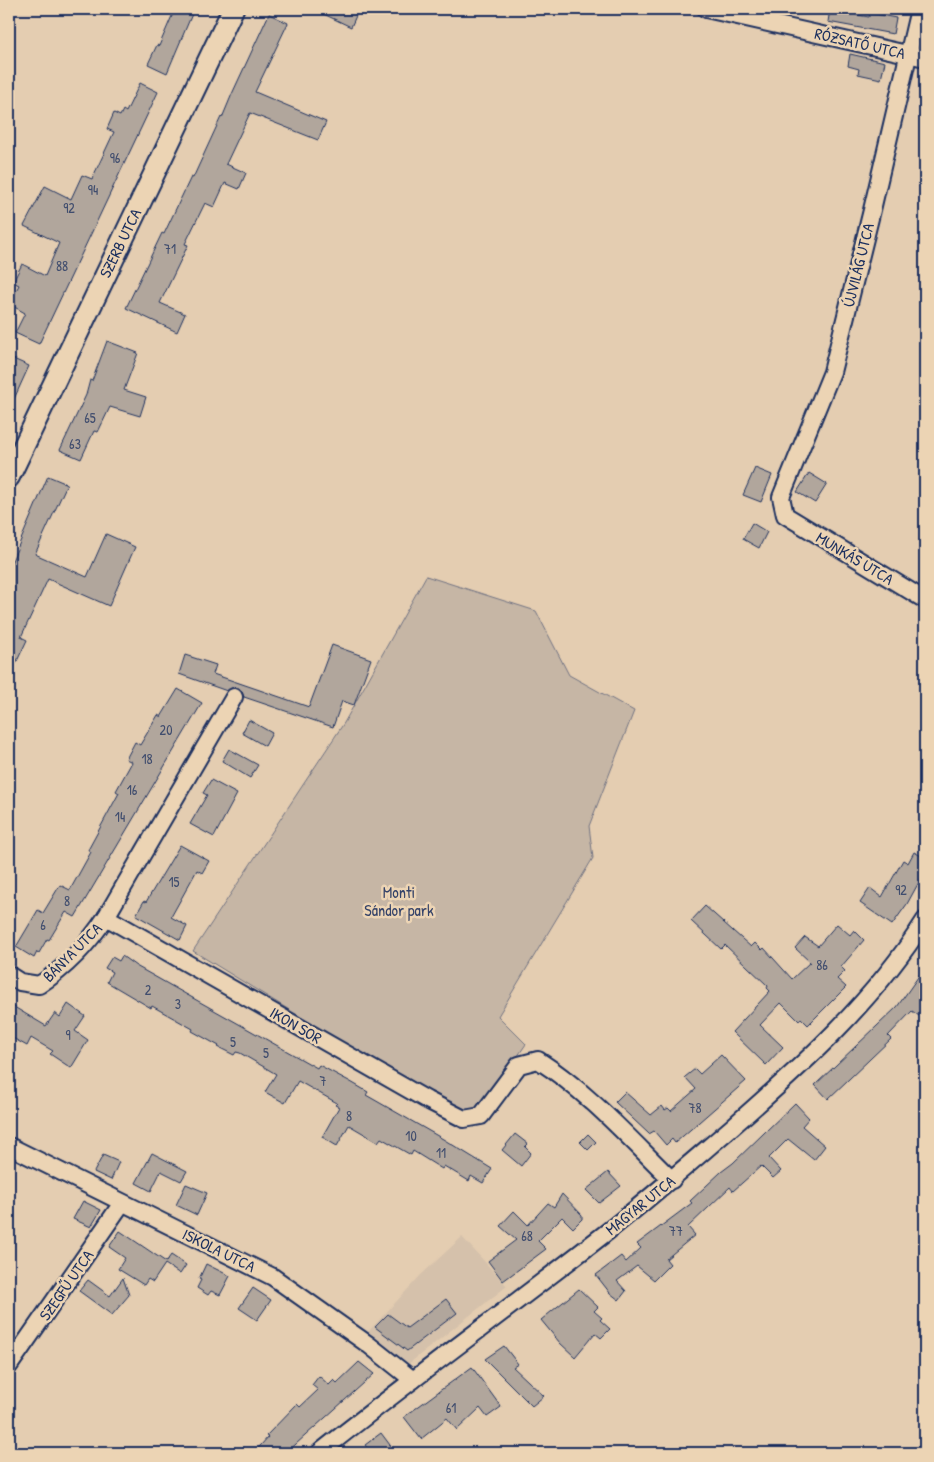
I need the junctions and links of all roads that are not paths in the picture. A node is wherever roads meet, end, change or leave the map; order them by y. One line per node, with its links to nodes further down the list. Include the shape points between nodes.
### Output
1 (233, 9): 6 (main road, SZERB UTCA)
2 (706, 9): 4 (street, RÓZSATŐ UTCA)
3 (919, 9): 4 (street, ÚJVILÁG UTCA)
4 (909, 54): 5 (street, RÓZSATŐ UTCA); 7 (street, ÚJVILÁG UTCA, via 832,372 781,497)
5 (925, 58)
6 (9, 477)
7 (785, 515): 8 (street, MUNKÁS UTCA)
8 (925, 600)
9 (234, 697): 10 (street)
10 (106, 918): 12 (street, BÁNYA UTCA, via 53,976 39,985 20,982); 14 (street, IKON SOR, via 464,1119 481,1116 519,1065 538,1060 586,1097)
11 (925, 920): 14 (street, MAGYAR UTCA, via 856,1012)
12 (9, 975)
13 (9, 1146): 15 (street, ISKOLA UTCA)
14 (672, 1180): 17 (street, MAGYAR UTCA)
15 (122, 1203): 16 (street, SZEGFŰ UTCA); 17 (street, ISKOLA UTCA, via 273,1276)
16 (9, 1366)
17 (413, 1380): 18 (street, MAGYAR UTCA)
18 (319, 1453)

